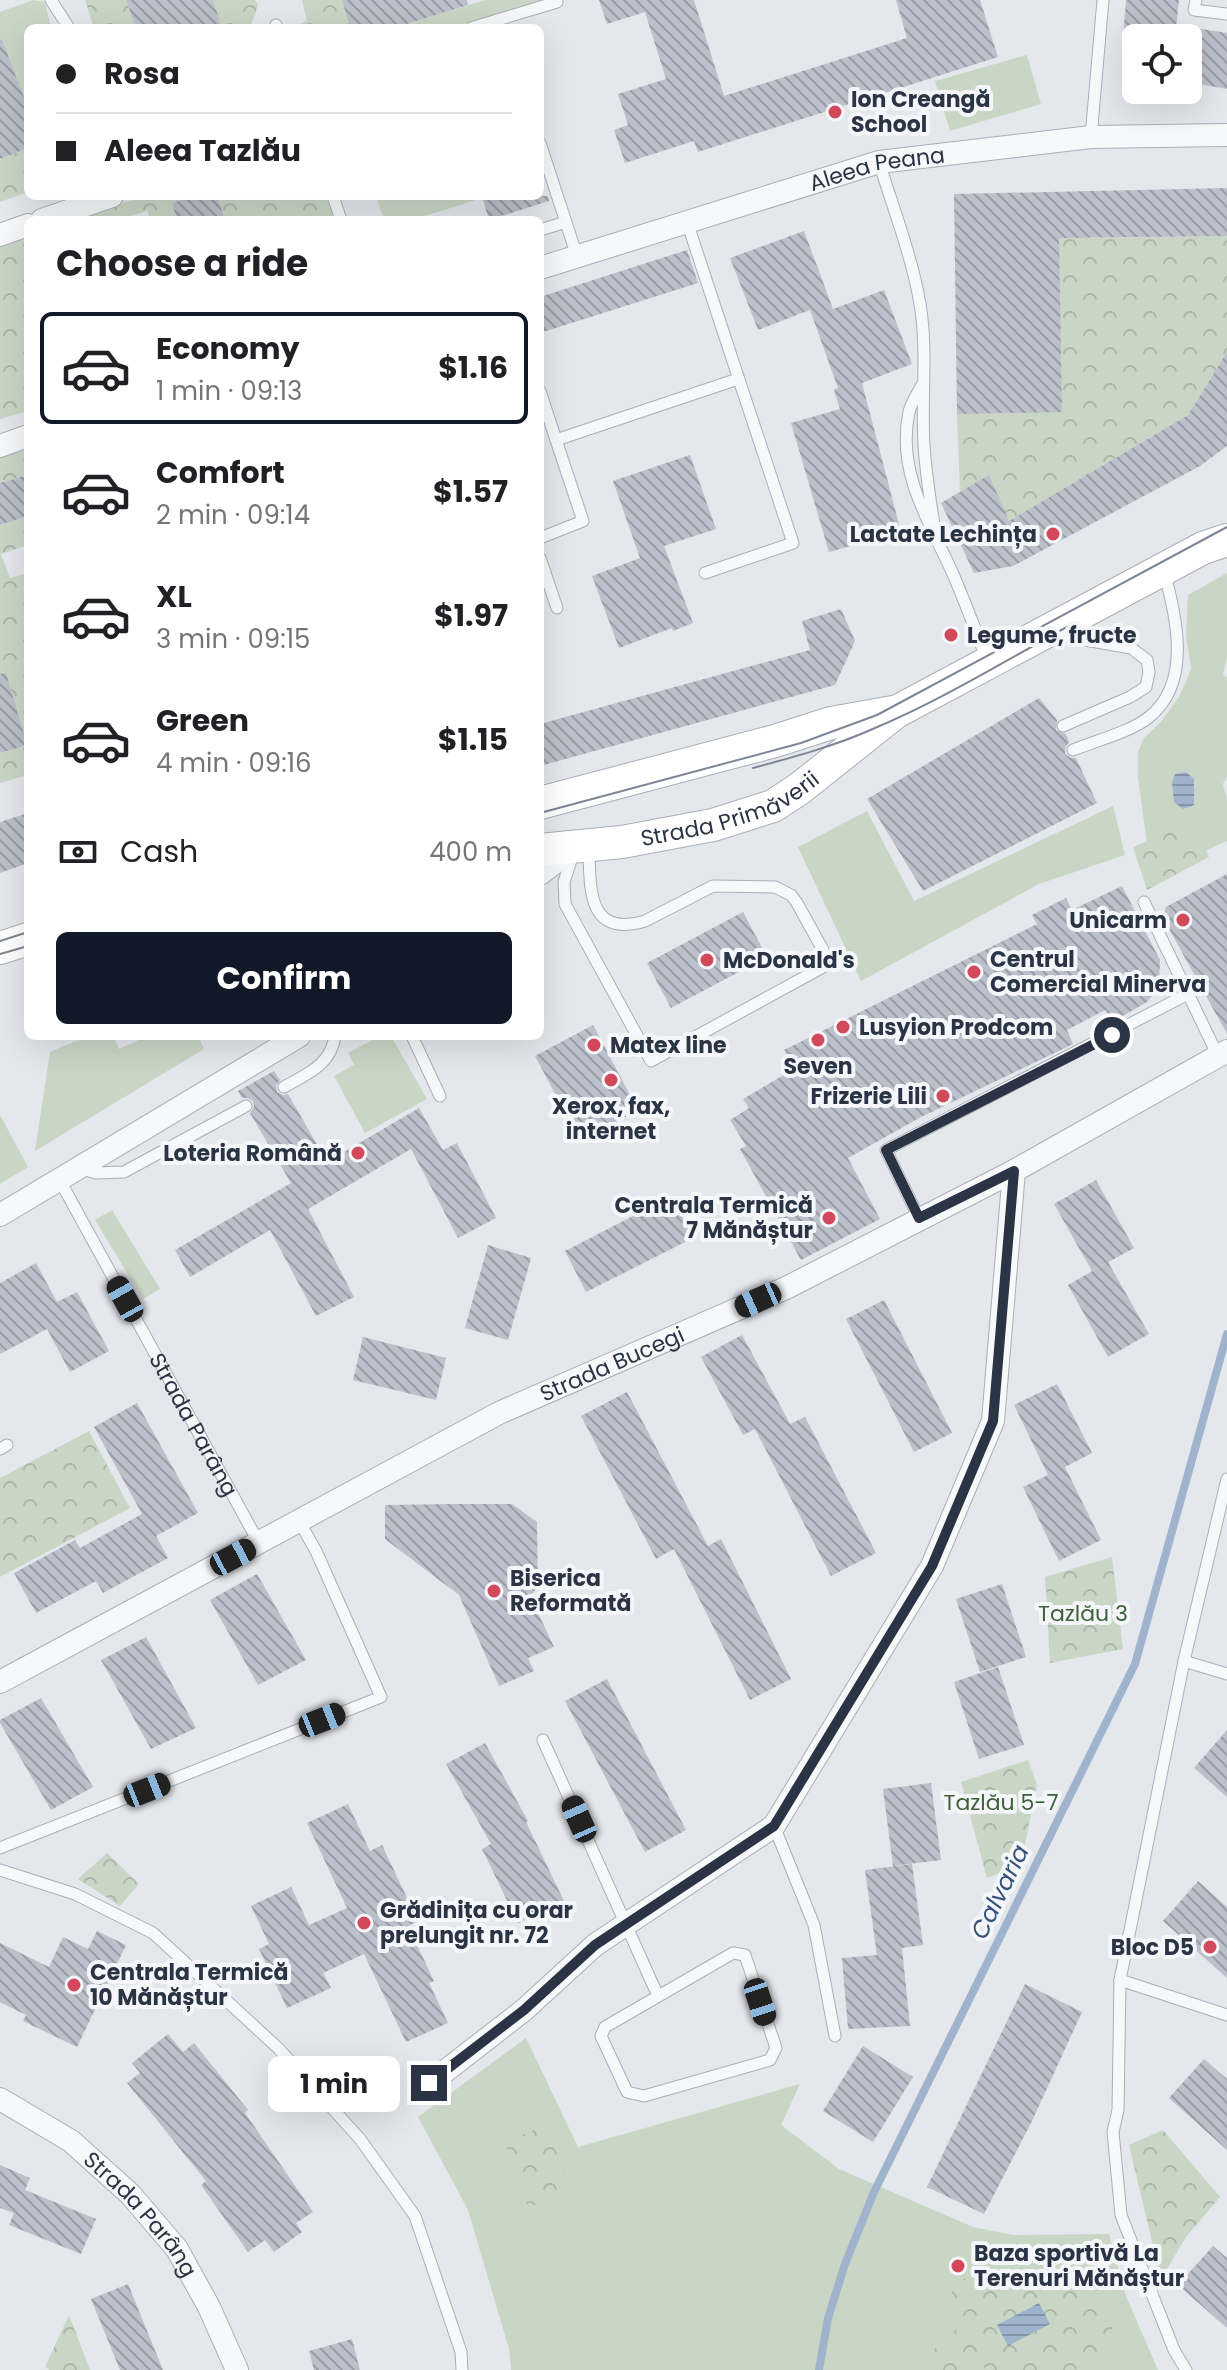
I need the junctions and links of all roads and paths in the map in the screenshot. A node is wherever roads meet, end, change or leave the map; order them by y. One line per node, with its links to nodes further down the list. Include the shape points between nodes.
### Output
1 (51, 0): 6 (lane)
2 (1103, 0): 9 (lane)
3 (1196, 0): 5 (lane, via 1194,10)
4 (557, 2): 7 (lane)
5 (1227, 14)
6 (66, 24)
7 (501, 24)
8 (1227, 135): 9 (street, Aleea Peana)
9 (1091, 137): 11 (street, Aleea Peana)
10 (544, 155): 14 (lane)
11 (879, 162): 15 (street, Aleea Peana); 22 (lane, via 915,277 926,357)
12 (100, 200): 13 (street)
13 (54, 216)
14 (566, 222): 17 (lane); 19 (lane)
15 (687, 222): 19 (street, Aleea Peana); 21 (lane)
16 (24, 226): 18 (street)
17 (544, 229)
18 (0, 235)
19 (577, 256): 20 (street, Aleea Peana)
20 (544, 267)
21 (738, 379): 25 (lane); 33 (lane, via 793,543)
22 (923, 384): 29 (lane, via 924,445); 29 (lane, via 909,409 908,468 927,526)
23 (544, 403): 25 (lane)
24 (24, 437): 26 (street)
25 (556, 440): 28 (lane, via 583,521)
26 (0, 446)
27 (1227, 523): 30 (main road, Strada Primăverii)
28 (544, 536)
29 (936, 537): 36 (lane)
30 (1215, 544): 31 (main road, Strada Primăverii)
31 (1163, 569): 35 (main road, Strada Primăverii); 39 (lane, via 1177,621 1176,669 1163,701 1142,722)
32 (544, 570): 34 (lane)
33 (705, 573)
34 (557, 608)
35 (1045, 633): 36 (main road, Strada Primăverii); 38 (lane, via 1131,648 1147,660 1146,687)
36 (989, 664): 37 (main road, Strada Primăverii)
37 (896, 712): 40 (main road, Strada Primăverii, via 831,723); 41 (main road, Strada Primăverii, via 773,806 713,825)
38 (1063, 726)
39 (1073, 750)
40 (544, 802)
41 (582, 846): 41 (lane, via 564,882 565,904 651,1061 823,967 823,950 797,903 775,887 713,886 645,921 611,922 592,901); 42 (main road, Strada Primăverii); 43 (street)
42 (544, 850)
43 (544, 871)
44 (1144, 902): 47 (lane)
45 (24, 940): 46 (main road)
46 (0, 948)
47 (1188, 994): 51 (lane); 58 (lane, via 886,1150)
48 (292, 1040): 56 (street)
49 (334, 1040): 52 (lane, via 319,1068)
50 (414, 1040): 53 (lane)
51 (1223, 1053): 55 (street, Strada Bucegi)
52 (284, 1087)
53 (440, 1096)
54 (246, 1106): 56 (lane, via 124,1172)
55 (1014, 1171): 58 (street, Strada Bucegi); 66 (street, via 993,1421 932,1566)
56 (68, 1173): 57 (street); 61 (lane, Strada Parâng)
57 (0, 1215)
58 (919, 1218): 60 (street, Strada Bucegi, via 786,1288 499,1413)
59 (1227, 1479): 62 (lane)
60 (299, 1521): 61 (street, Strada Bucegi); 67 (lane, via 381,1697)
61 (259, 1543): 64 (street, Strada Bucegi)
62 (1184, 1661): 63 (lane); 70 (lane)
63 (1227, 1674)
64 (0, 1682)
65 (543, 1740): 69 (lane)
66 (774, 1826): 69 (street); 73 (lane, via 814,1925)
67 (0, 1848)
68 (0, 1870): 77 (lane, via 75,1894 153,1933 278,2048 360,2139 415,2216 461,2352)
69 (626, 1924): 71 (lane); 74 (street)
70 (1120, 1980): 72 (lane); 78 (lane, via 1113,2132 1121,2215)
71 (658, 1996): 71 (lane, via 605,2027 601,2036 627,2092 644,2096 770,2060 776,2048 745,1955 733,1953)
72 (1227, 2015)
73 (835, 2036)
74 (421, 2090)
75 (0, 2099): 76 (street, Strada Parâng, via 71,2141 130,2194 177,2249)
76 (237, 2370)
77 (462, 2370)
78 (1186, 2370)

